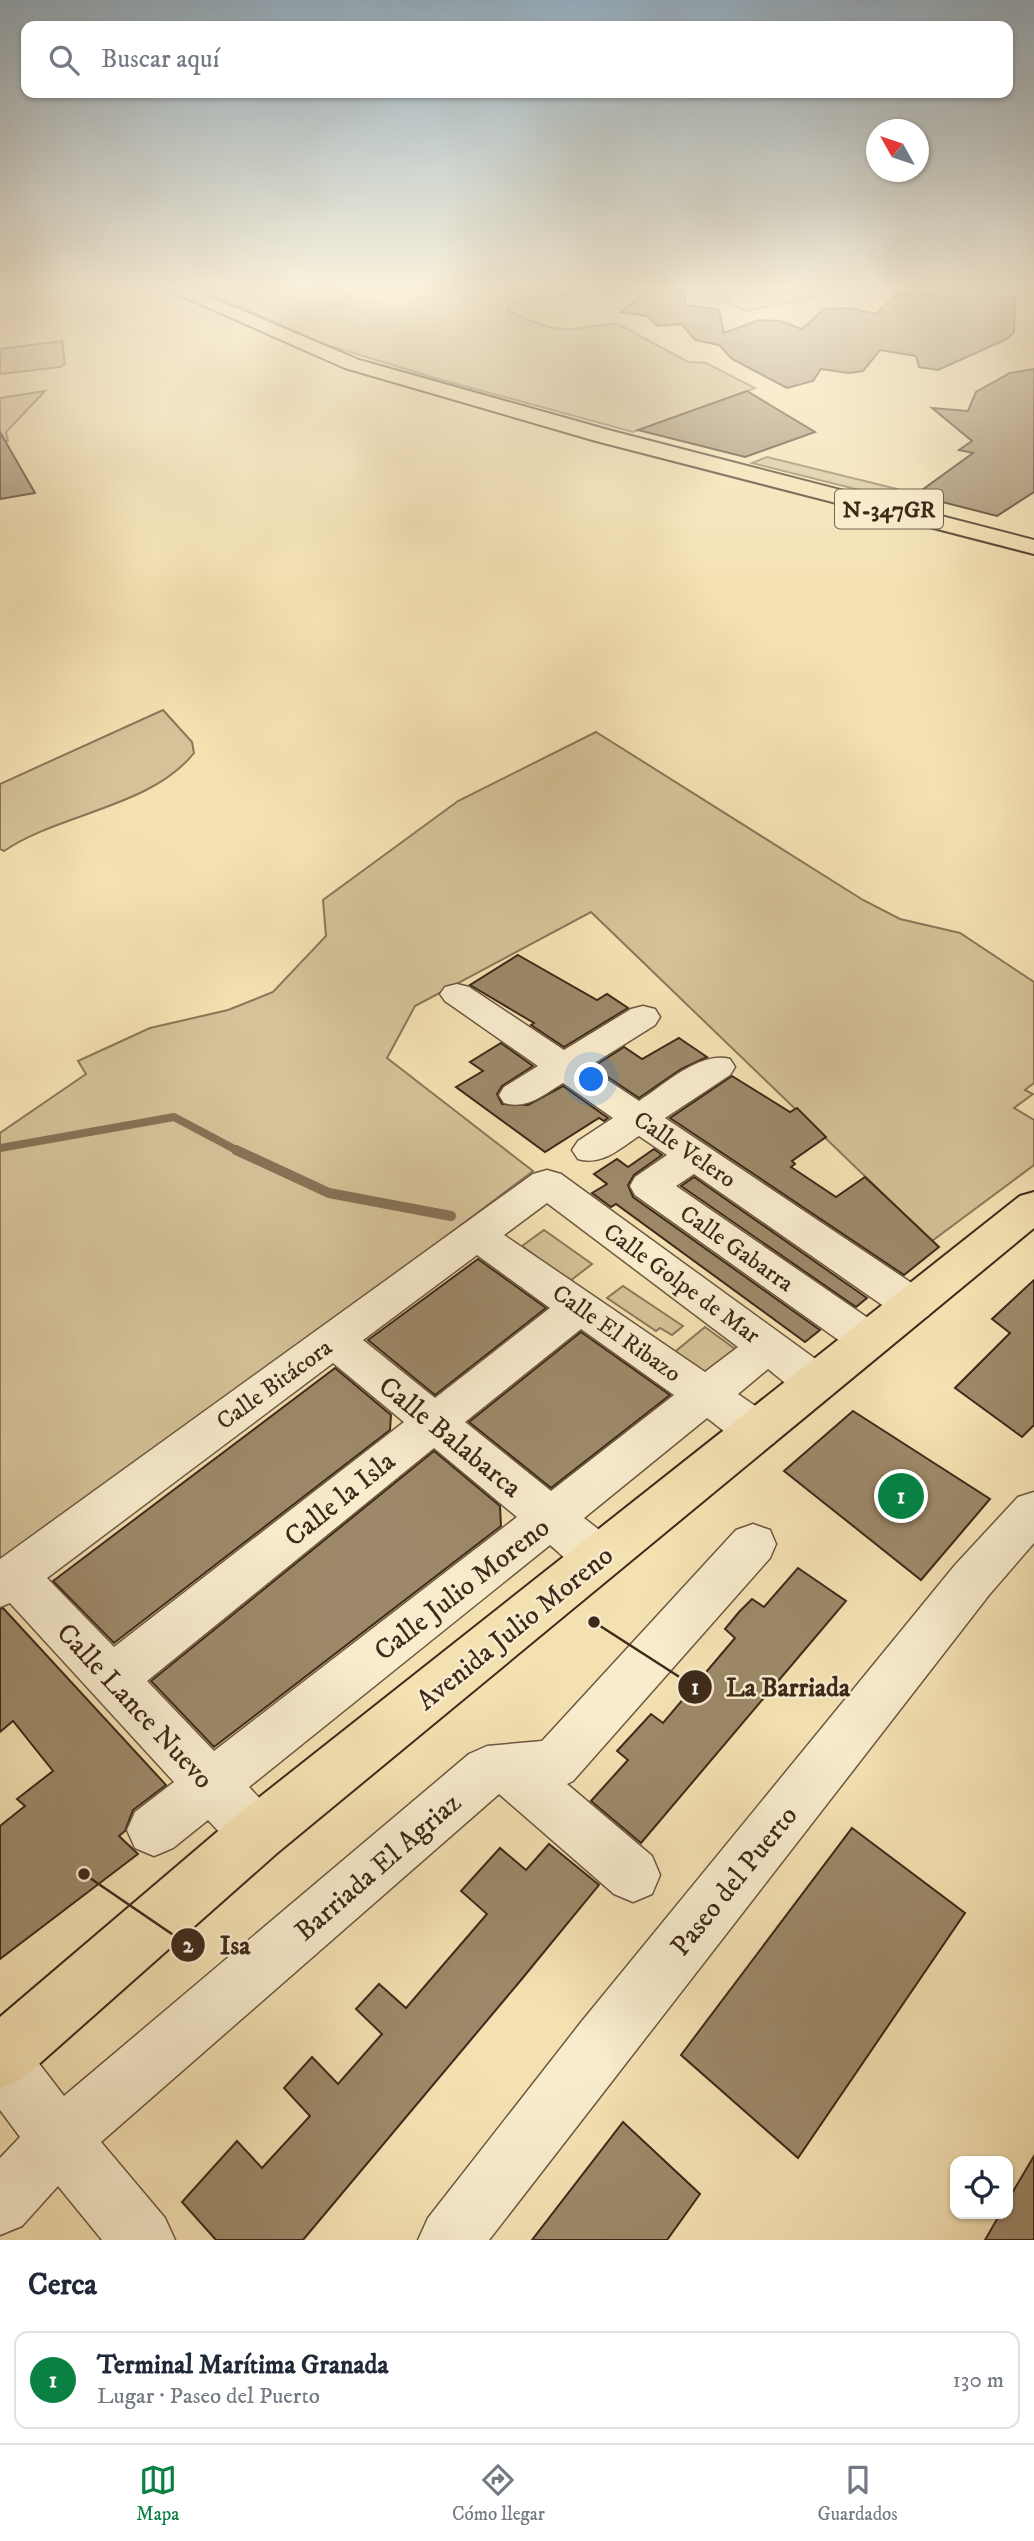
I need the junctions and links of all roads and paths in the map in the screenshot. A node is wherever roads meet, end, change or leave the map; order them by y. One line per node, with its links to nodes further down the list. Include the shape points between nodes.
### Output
1 (448, 392): 2 (highway, N-347GR)
2 (1034, 547)
3 (457, 994): 5 (street, Calle Velero)
4 (643, 1017): 5 (street)
5 (563, 1066): 7 (street); 8 (street, Calle Velero)
6 (717, 1067): 8 (street)
7 (517, 1095)
8 (640, 1118): 9 (street); 10 (street, Calle Velero)
9 (591, 1150)
10 (694, 1155): 14 (street, Calle Velero); 17 (street, Calle Gabarra, via 649,1186)
11 (547, 1183): 13 (street, Calle Bitácora); 18 (street, Calle Golpe de Mar)
12 (1034, 1206): 14 (highway, Avenida Julio Moreno)
13 (476, 1235): 16 (street, Calle Bitácora); 20 (street, Calle El Ribazo)
14 (913, 1305): 17 (highway, Avenida Julio Moreno)
15 (567, 1317): 21 (street, Calle la Isla)
16 (334, 1340): 21 (street, Calle Balabarca); 27 (street, Calle Bitácora)
17 (869, 1340): 19 (highway, Avenida Julio Moreno)
18 (768, 1346): 19 (street, Calle Golpe de Mar); 20 (street, Calle Julio Moreno)
19 (817, 1383): 22 (highway, Avenida Julio Moreno)
20 (706, 1395): 22 (street, Calle El Ribazo); 23 (street, Calle Julio Moreno)
21 (435, 1422): 23 (street, Calle Balabarca); 28 (street, Calle la Isla)
22 (758, 1431): 26 (highway, Avenida Julio Moreno)
23 (551, 1518): 26 (street, Calle Balabarca); 30 (street, Calle Julio Moreno)
24 (1030, 1523): 38 (street, Paseo del Puerto, via 963,1590)
25 (753, 1544): 29 (street, Barriada El Agriaz, via 555,1764)
26 (600, 1558): 32 (highway, Avenida Julio Moreno)
27 (7, 1581): 28 (street, Calle Lance Nuevo)
28 (112, 1679): 30 (street, Calle Lance Nuevo)
29 (509, 1769): 33 (street); 35 (street, Barriada El Agriaz, via 487,1771)
30 (211, 1785): 31 (street, Calle Julio Moreno); 32 (street, Calle Lance Nuevo)
31 (154, 1830)
32 (257, 1834): 34 (highway, Avenida Julio Moreno)
33 (633, 1875)
34 (0, 2059): 35 (street)
35 (59, 2139): 36 (street, Barriada El Agriaz); 37 (street)
36 (0, 2204)
37 (144, 2240)
38 (450, 2240)

